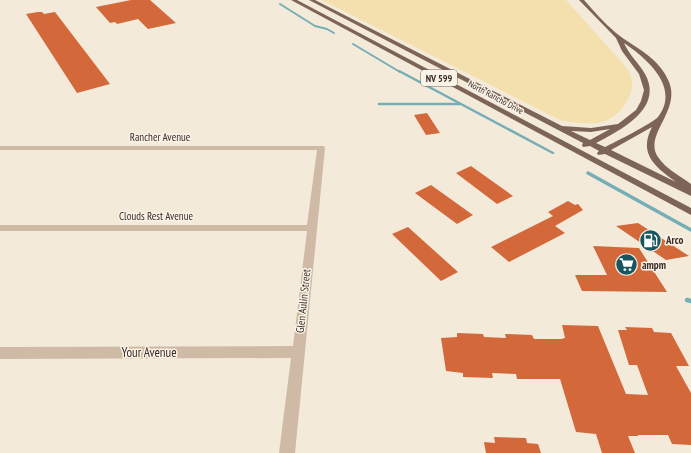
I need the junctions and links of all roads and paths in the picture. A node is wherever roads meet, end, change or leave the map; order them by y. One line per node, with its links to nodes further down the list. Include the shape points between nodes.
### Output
1 (292, 0): 5 (main road, North Rancho Drive / NV 599)
2 (312, 0): 4 (main road, North Rancho Drive / NV 599)
3 (581, 0): 6 (main road)
4 (371, 31): 5 (main road); 8 (main road, North Rancho Drive / NV 599)
5 (358, 35): 14 (main road, North Rancho Drive / NV 599)
6 (618, 36): 7 (main road, via 643,52 663,77 669,96); 9 (main road, via 625,52 645,79 647,91 637,114)
7 (662, 118): 13 (main road); 16 (main road, via 650,141 650,148 663,167)
8 (549, 122): 9 (main road, via 569,129 583,130); 10 (main road, North Rancho Drive / NV 599)
9 (621, 126): 10 (main road)
10 (590, 143): 13 (main road, North Rancho Drive / NV 599); 14 (main road)
11 (0, 148): 12 (street, Rancher Avenue)
12 (321, 148): 20 (street, Glen Aulin Street)
13 (605, 150): 15 (main road); 17 (main road, North Rancho Drive / NV 599)
14 (576, 151): 15 (main road, North Rancho Drive / NV 599)
15 (590, 159): 18 (main road, North Rancho Drive / NV 599)
16 (691, 188)
17 (691, 193)
18 (691, 212)
19 (0, 228): 20 (street, Clouds Rest Avenue)
20 (311, 228): 21 (street, Glen Aulin Street)
21 (298, 352): 22 (street, Your Avenue); 23 (street, Glen Aulin Street)
22 (0, 353)
23 (287, 453)

